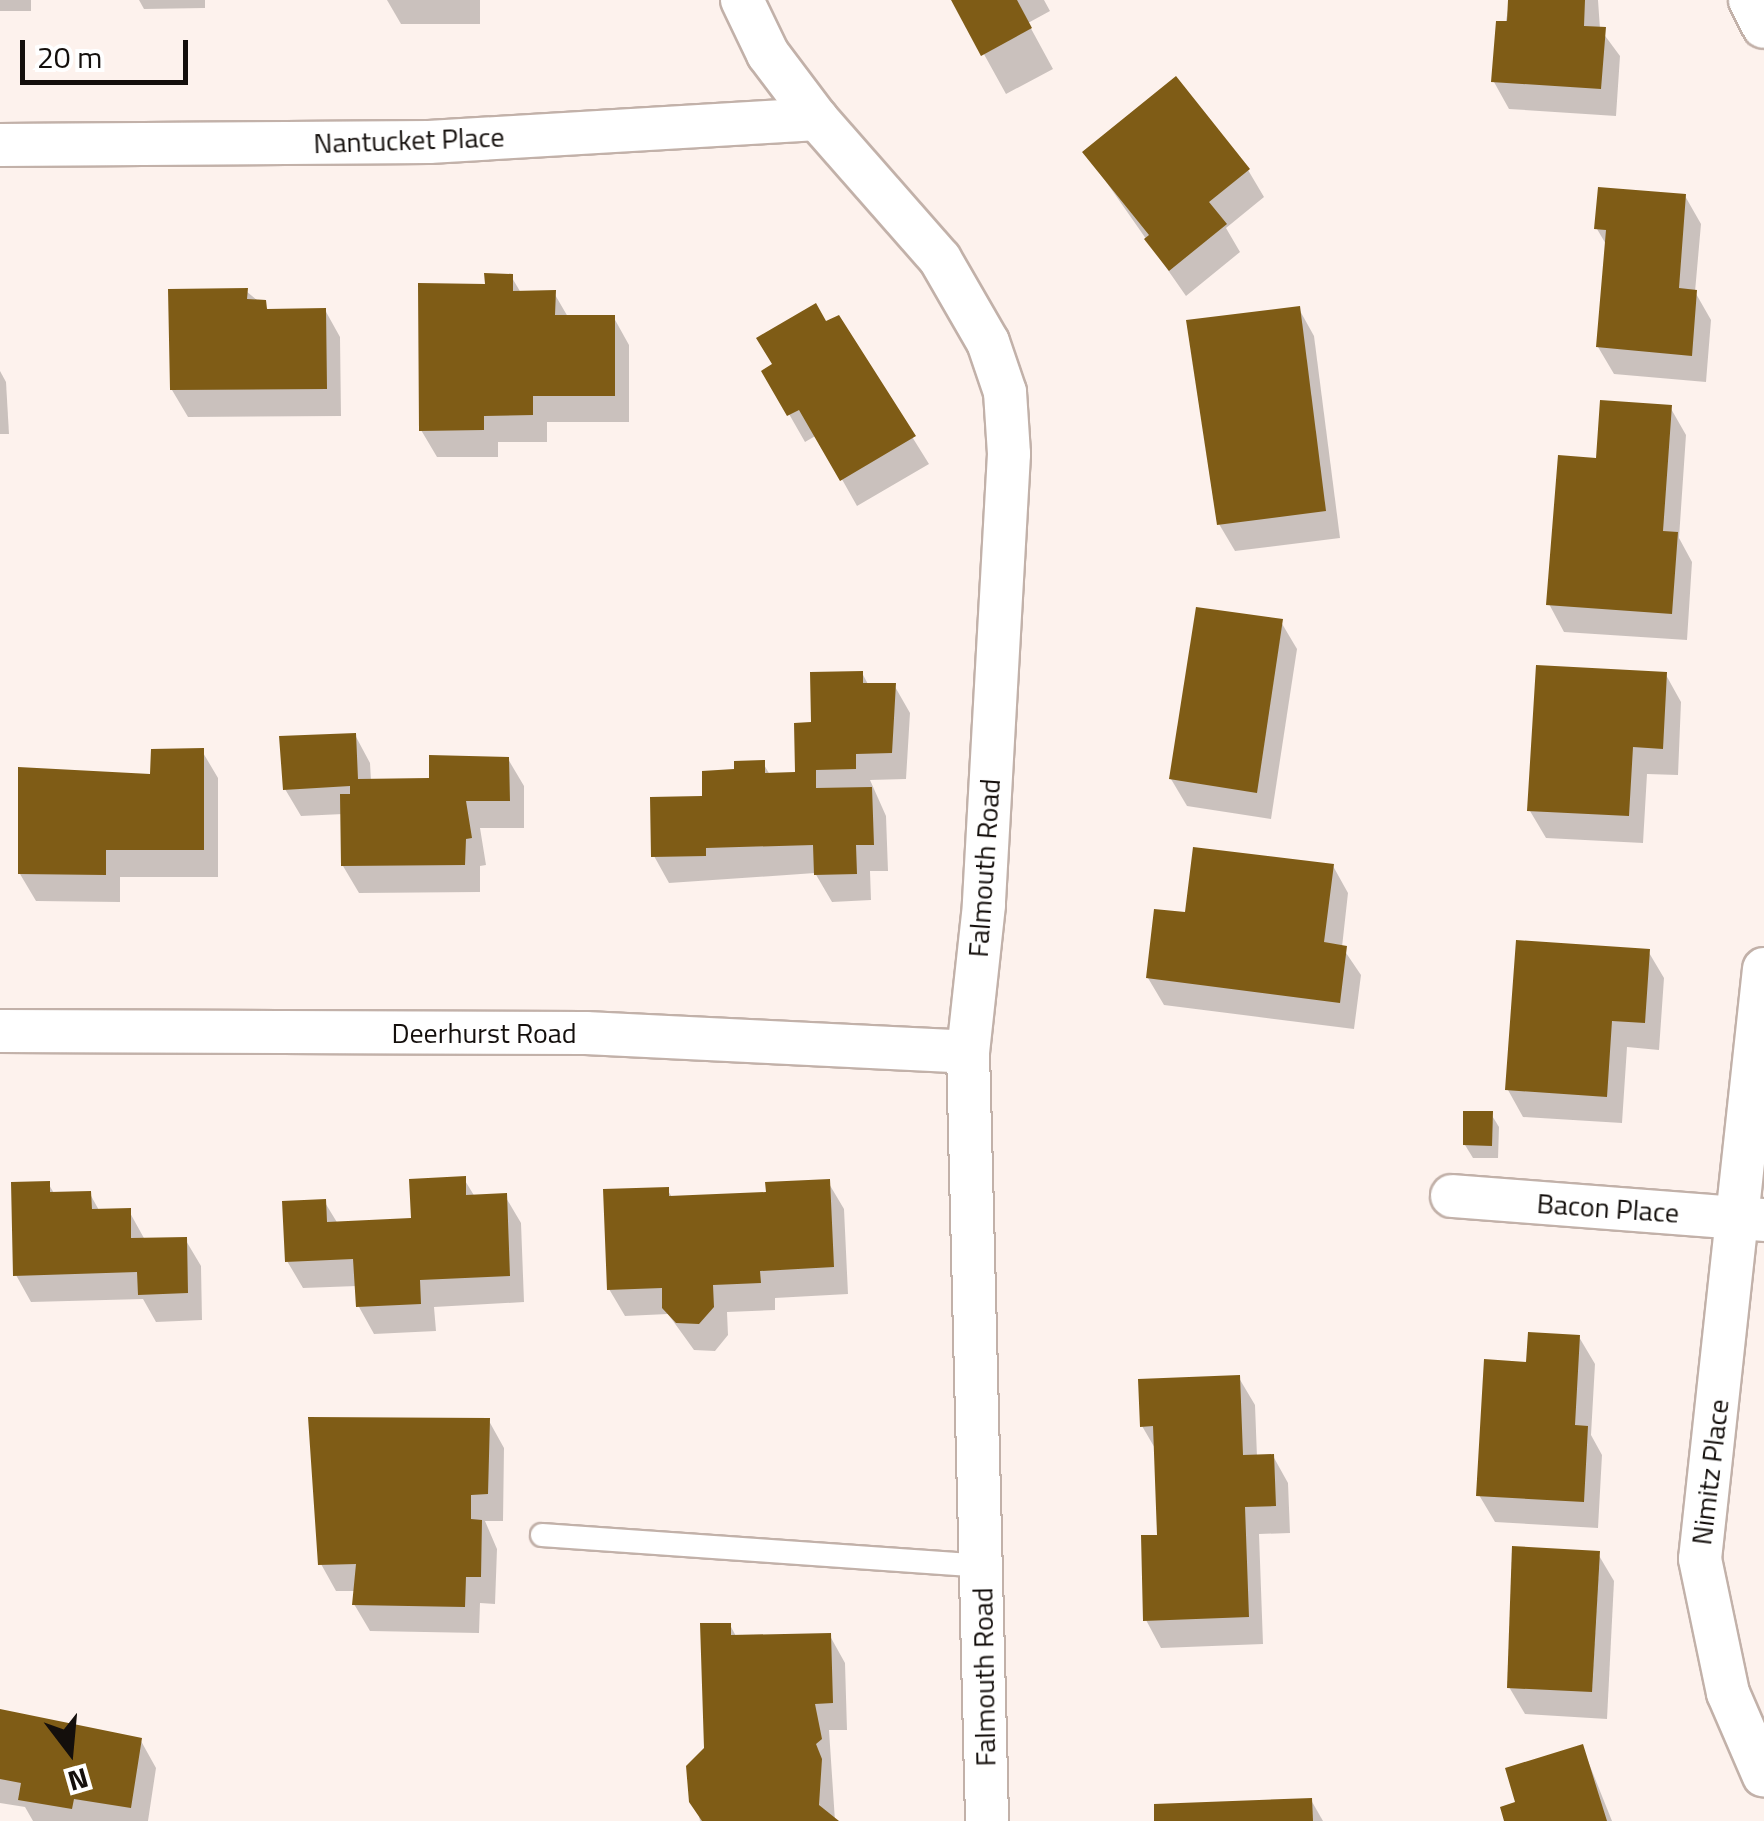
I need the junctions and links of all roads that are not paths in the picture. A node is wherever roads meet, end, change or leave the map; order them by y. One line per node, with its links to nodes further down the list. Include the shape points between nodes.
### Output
1 (742, 0): 4 (street, Falmouth Road, via 768,54)
2 (1750, 0): 3 (street)
3 (1764, 27)
4 (817, 119): 5 (street, Nantucket Place, via 430,142); 8 (street, Falmouth Road, via 940,259 988,342 1005,392 1010,454)
5 (0, 145)
6 (1764, 968): 10 (street, Nimitz Place)
7 (0, 1030): 8 (street, Deerhurst Road, via 586,1033)
8 (968, 1052): 12 (street, Falmouth Road)
9 (1452, 1196): 10 (street, Bacon Place)
10 (1752, 1219): 13 (street, Nimitz Place, via 1700,1559 1728,1693)
11 (542, 1536): 12 (lane)
12 (981, 1566): 14 (street, Falmouth Road)
13 (1764, 1776)
14 (987, 1821)

